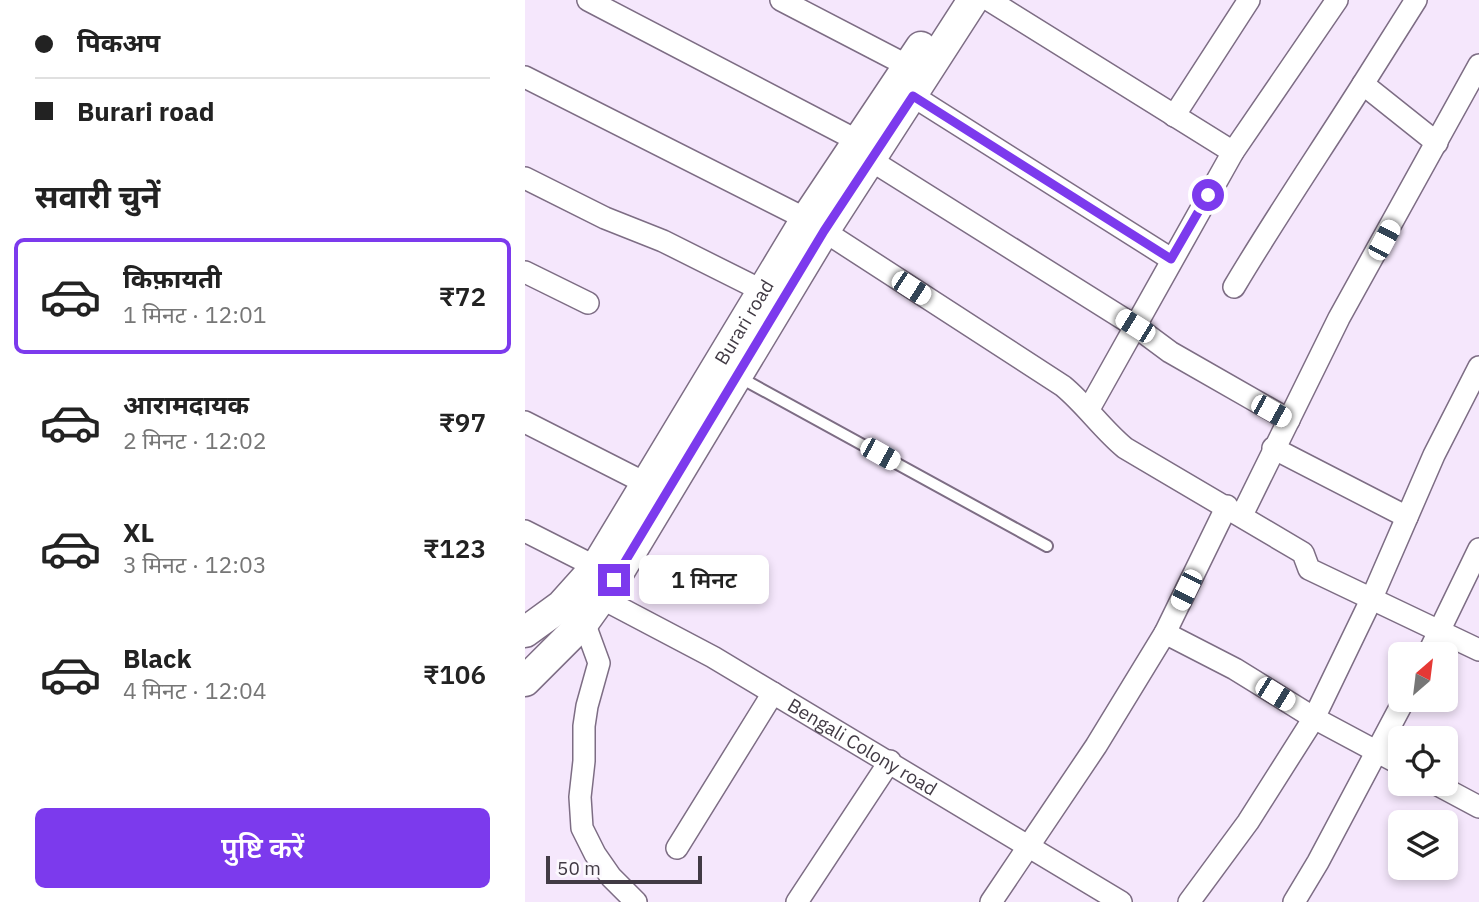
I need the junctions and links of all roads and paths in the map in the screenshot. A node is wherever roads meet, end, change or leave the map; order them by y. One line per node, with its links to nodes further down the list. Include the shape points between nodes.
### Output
1 (588, 0): 17 (street)
2 (781, 0): 10 (street)
3 (951, 0): 10 (main road, Burari road)
4 (973, 0): 13 (main road, Burari road)
5 (989, 0): 15 (street)
6 (1249, 0): 15 (street)
7 (1337, 0): 18 (street)
8 (1416, 0): 12 (street)
9 (1479, 65): 14 (street)
10 (908, 66): 17 (main road, Burari road)
11 (525, 77): 20 (street)
12 (1363, 84): 16 (street); 23 (street)
13 (913, 96): 17 (main road, Burari road); 21 (street)
14 (1470, 105): 16 (street)
15 (1174, 116): 18 (street)
16 (1437, 143): 30 (street, via 1339,318)
17 (864, 150): 20 (main road, Burari road); 26 (street)
18 (1233, 152): 21 (street)
19 (525, 178): 24 (street)
20 (815, 225): 24 (main road, Burari road); 28 (main road, Burari road); 29 (street, via 1063,386)
21 (1171, 259): 26 (street)
22 (525, 272): 25 (street)
23 (1234, 287)
24 (763, 291): 33 (main road, Burari road)
25 (588, 303)
26 (1135, 326): 29 (street); 30 (street, via 1181,359)
27 (1479, 367): 35 (street)
28 (737, 376): 37 (lane); 40 (main road, Burari road)
29 (1089, 409): 34 (street, via 1125,448)
30 (1289, 420): 32 (street)
31 (525, 422): 33 (street)
32 (1273, 448): 34 (street); 35 (street)
33 (647, 484): 39 (main road, Burari road)
34 (1235, 511): 41 (street, via 1303,553 1309,569); 45 (street)
35 (1407, 517): 41 (street)
36 (525, 531): 39 (street)
37 (1047, 546)
38 (1479, 549): 43 (street)
39 (596, 567): 44 (main road, Burari road, via 561,606)
40 (601, 598): 42 (main road, Burari road); 49 (street, Bengali Colony road)
41 (1371, 600): 43 (street); 51 (street)
42 (584, 622): 48 (main road, Burari road); 59 (street, via 599,663 584,726 582,828 611,877)
43 (1441, 630): 46 (street); 47 (street)
44 (525, 632)
45 (1165, 633): 51 (street, via 1235,669); 57 (street, via 1096,746)
46 (1434, 642)
47 (1479, 650)
48 (525, 681)
49 (773, 693): 54 (street, Bengali Colony road); 58 (street)
50 (1397, 712): 52 (street)
51 (1314, 719): 52 (street); 63 (street, via 1248,822)
52 (1376, 751): 53 (street); 64 (street)
53 (1388, 758)
54 (890, 761): 57 (street, Bengali Colony road); 60 (street)
55 (1458, 796): 56 (street)
56 (1479, 807)
57 (1027, 845): 61 (street); 62 (street, Bengali Colony road)
58 (677, 848)
59 (636, 902)
60 (797, 902)
61 (991, 902)
62 (1120, 902)
63 (1189, 902)
64 (1294, 902)

